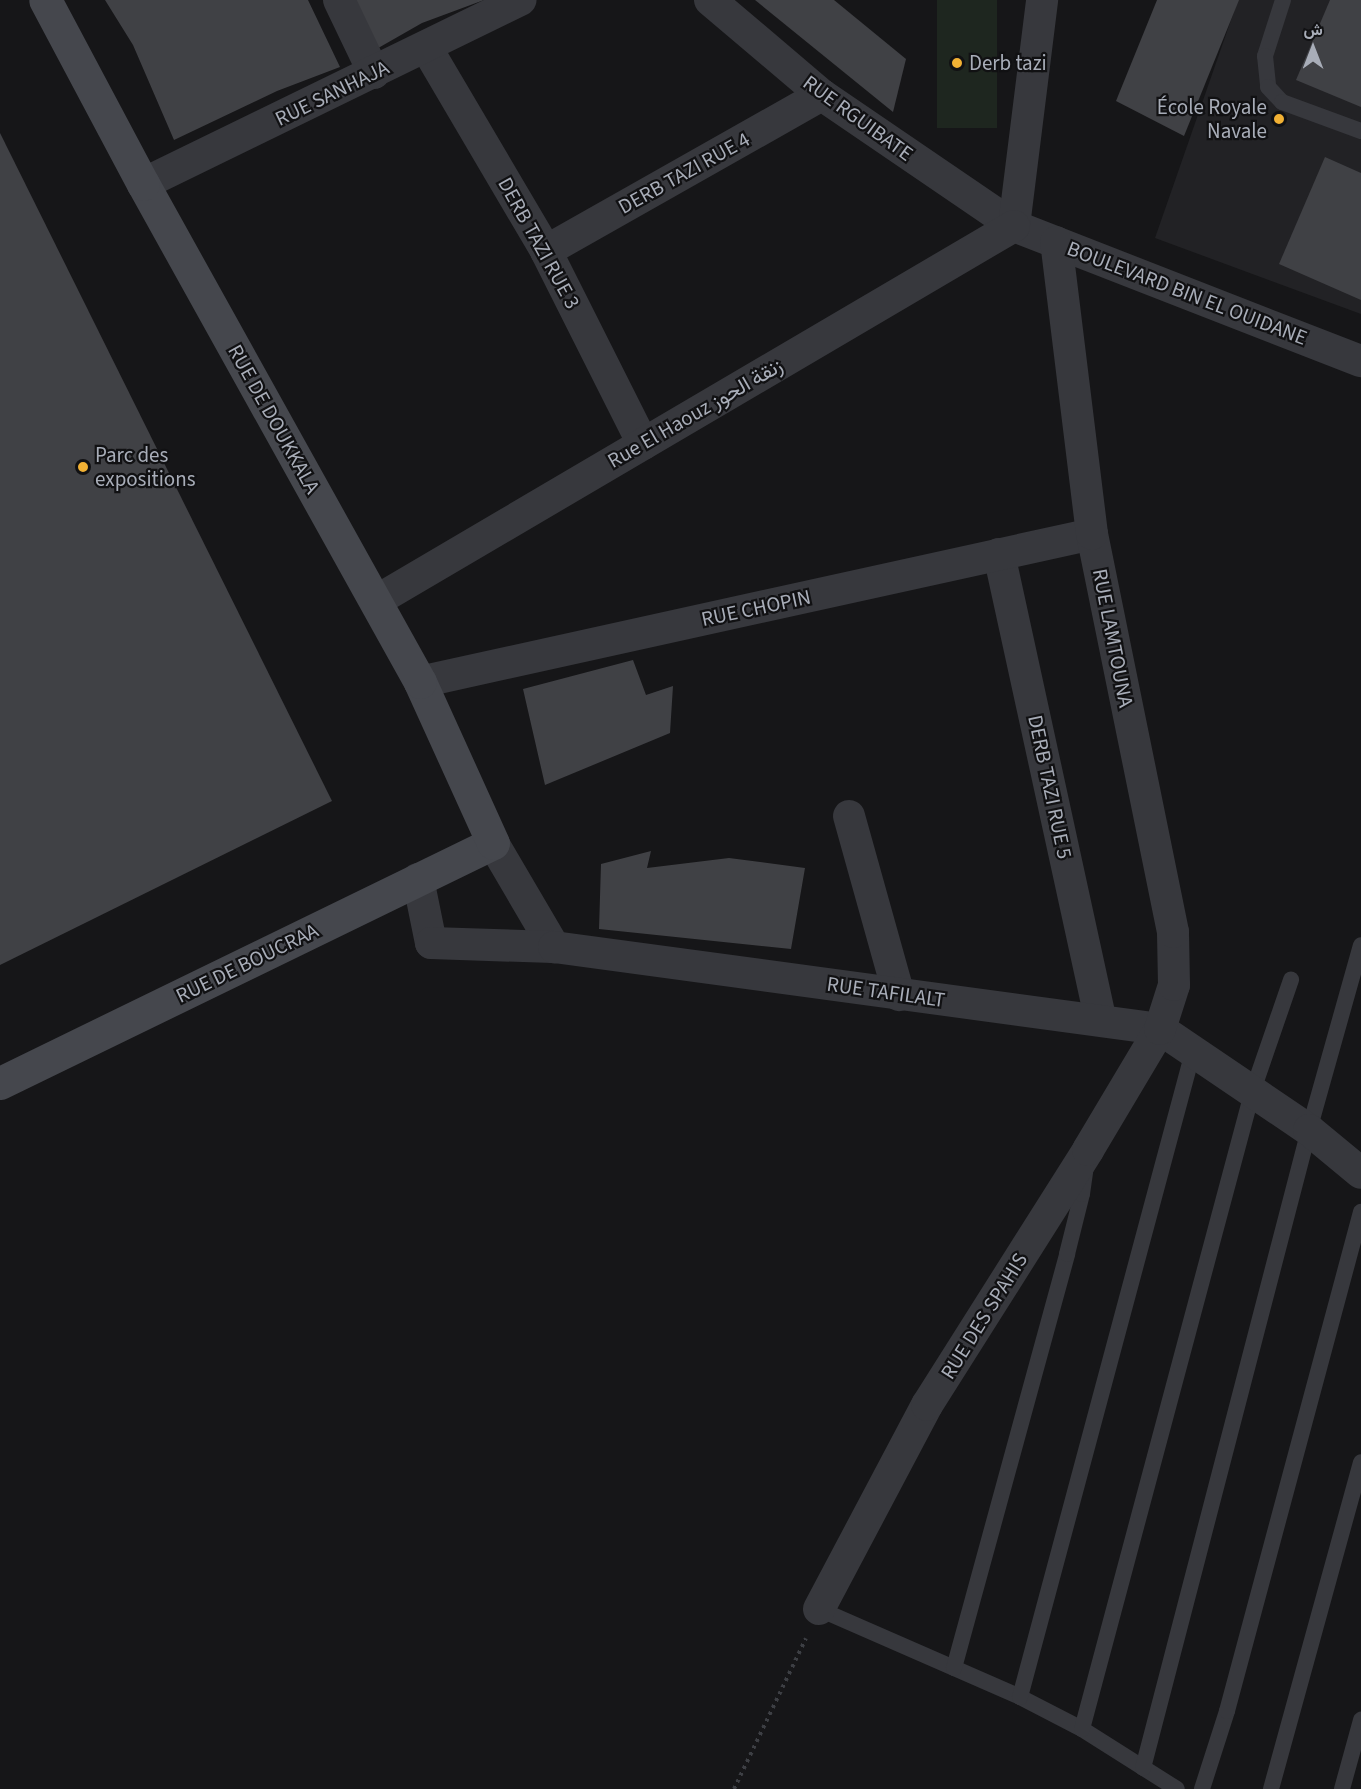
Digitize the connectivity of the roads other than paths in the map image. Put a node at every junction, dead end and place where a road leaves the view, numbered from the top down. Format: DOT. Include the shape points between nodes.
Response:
graph roads {
  1 [pos="45,0"];
  2 [pos="339,0"];
  3 [pos="521,0"];
  4 [pos="710,0"];
  5 [pos="1042,0"];
  6 [pos="1283,0"];
  7 [pos="426,47"];
  8 [pos="374,73"];
  9 [pos="822,95"];
  10 [pos="1361,131"];
  11 [pos="143,184"];
  12 [pos="1014,226"];
  13 [pos="1056,242"];
  14 [pos="546,251"];
  15 [pos="1361,361"];
  16 [pos="643,444"];
  17 [pos="1092,534"];
  18 [pos="999,554"];
  19 [pos="376,601"];
  20 [pos="420,682"];
  21 [pos="849,816"];
  22 [pos="494,843"];
  23 [pos="418,879"];
  24 [pos="1361,945"];
  25 [pos="554,947"];
  26 [pos="1291,980"];
  27 [pos="899,995"];
  28 [pos="1101,1020"];
  29 [pos="1160,1029"];
  30 [pos="1193,1052"];
  31 [pos="0,1083"];
  32 [pos="1252,1093"];
  33 [pos="1309,1130"];
  34 [pos="1088,1150"];
  35 [pos="1361,1173"];
  36 [pos="1361,1212"];
  37 [pos="1361,1462"];
  38 [pos="819,1609"];
  39 [pos="954,1668"];
  40 [pos="1020,1697"];
  41 [pos="1361,1720"];
  42 [pos="1082,1729"];
  43 [pos="1143,1768"];
  44 [pos="1177,1789"];
  45 [pos="1202,1789"];
  46 [pos="1271,1789"];
  47 [pos="1342,1789"];
  1 -- 11 [label="street, RUE DE DOUKKALA"];
  2 -- 8 [label="street"];
  3 -- 7 [label="street, RUE SANHAJA"];
  4 -- 9 [label="street, RUE RGUIBATE"];
  5 -- 12 [label="street"];
  6 -- 10 [label="lane" via="1265,56 1268,87 1282,102"];
  7 -- 8 [label="street, RUE SANHAJA"];
  7 -- 14 [label="street, DERB TAZI RUE 3"];
  8 -- 11 [label="street, RUE SANHAJA"];
  9 -- 12 [label="street, RUE RGUIBATE"];
  9 -- 14 [label="street, DERB TAZI RUE 4"];
  11 -- 19 [label="street, RUE DE DOUKKALA"];
  12 -- 13 [label="street, BOULEVARD BIN EL OUIDANE"];
  12 -- 16 [label="street, Rue El Haouz زنقة الحوز"];
  13 -- 15 [label="street, BOULEVARD BIN EL OUIDANE"];
  13 -- 17 [label="street, RUE LAMTOUNA"];
  14 -- 16 [label="street, DERB TAZI RUE 3"];
  16 -- 19 [label="street, Rue El Haouz زنقة الحوز"];
  17 -- 18 [label="street, RUE CHOPIN"];
  17 -- 29 [label="street, RUE LAMTOUNA" via="1173,932 1174,985"];
  18 -- 20 [label="street, RUE CHOPIN"];
  18 -- 28 [label="street, DERB TAZI RUE 5"];
  19 -- 20 [label="street, RUE DE DOUKKALA"];
  20 -- 22 [label="street, RUE DE DOUKKALA"];
  21 -- 27 [label="street"];
  22 -- 23 [label="street, RUE DE BOUCRAA"];
  22 -- 25 [label="street"];
  23 -- 25 [label="street, RUE TAFILALT" via="431,943"];
  23 -- 31 [label="street, RUE DE BOUCRAA"];
  24 -- 33 [label="lane"];
  25 -- 27 [label="street, RUE TAFILALT"];
  26 -- 32 [label="lane"];
  27 -- 28 [label="street, RUE TAFILALT"];
  28 -- 29 [label="street, RUE TAFILALT"];
  29 -- 30 [label="street, RUE TAFILALT"];
  29 -- 34 [label="street, RUE DES SPAHIS"];
  30 -- 32 [label="street, RUE TAFILALT"];
  30 -- 40 [label="lane"];
  32 -- 33 [label="street, RUE TAFILALT"];
  32 -- 42 [label="lane"];
  33 -- 35 [label="street, RUE TAFILALT"];
  33 -- 43 [label="lane"];
  34 -- 38 [label="street, RUE DES SPAHIS" via="927,1405"];
  34 -- 39 [label="lane" via="1067,1254"];
  36 -- 45 [label="lane" via="1227,1711"];
  37 -- 46 [label="lane"];
  38 -- 39 [label="lane"];
  39 -- 40 [label="lane"];
  40 -- 42 [label="lane"];
  41 -- 47 [label="lane"];
  42 -- 43 [label="lane"];
  43 -- 44 [label="lane"];
}
